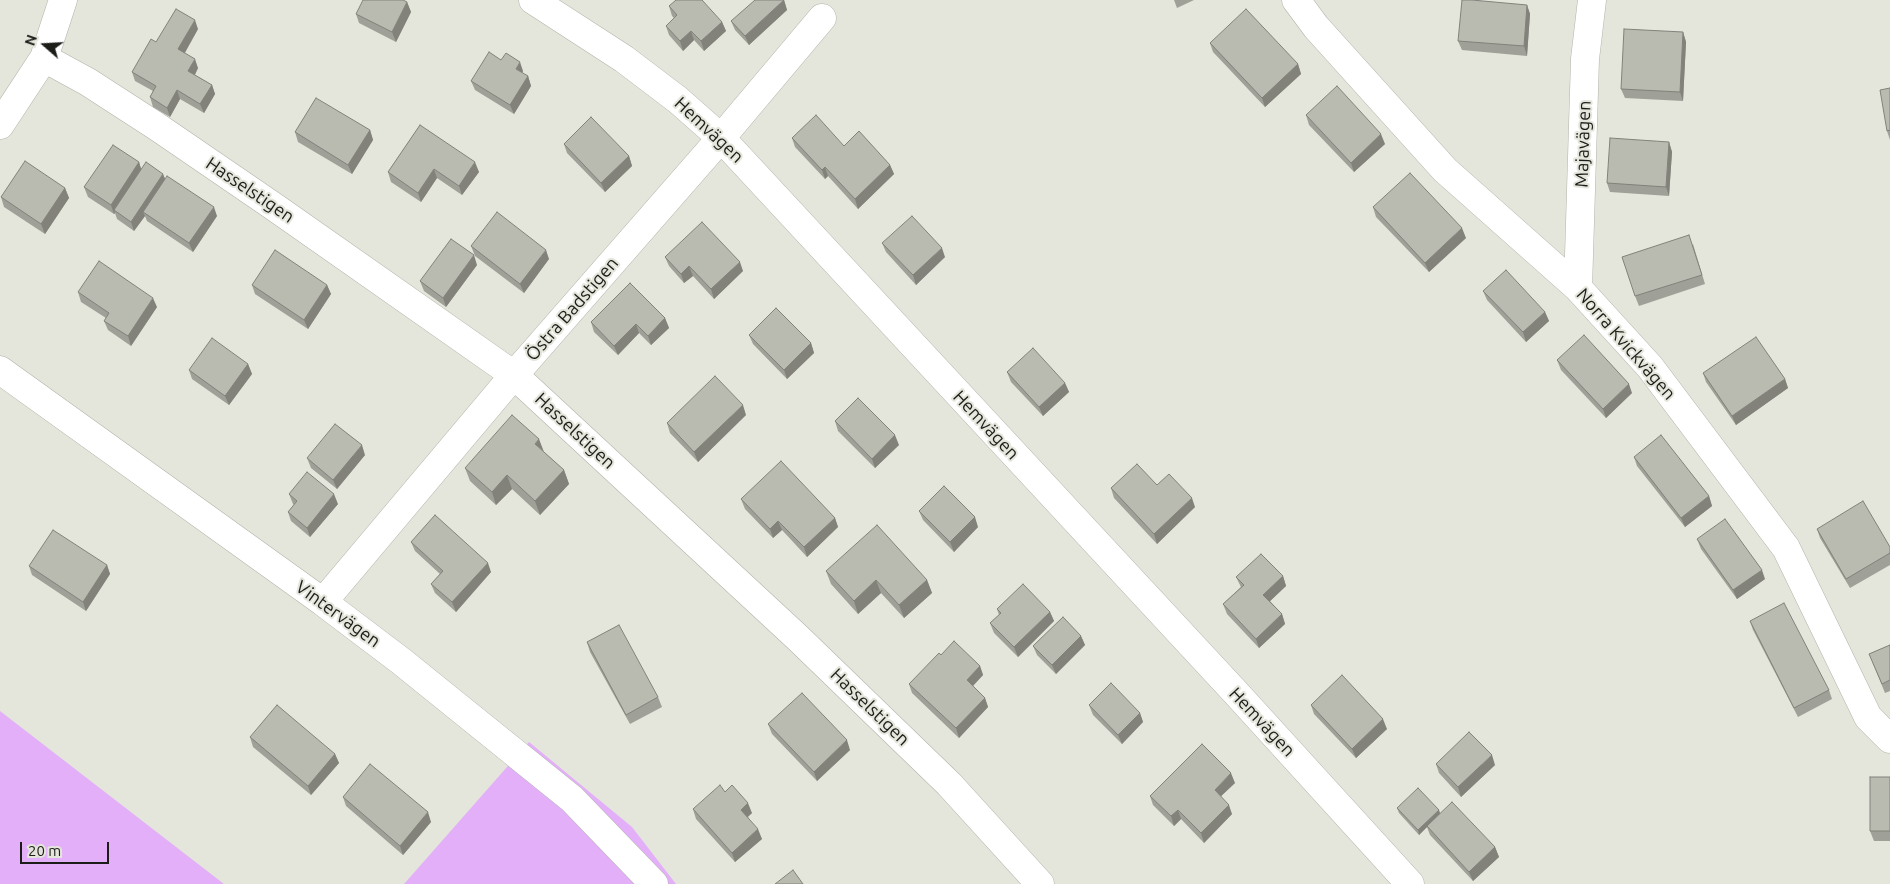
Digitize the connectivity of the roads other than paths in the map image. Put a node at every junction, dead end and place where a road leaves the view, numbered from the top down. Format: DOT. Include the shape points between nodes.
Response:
graph roads {
  1 [pos="63,0"];
  2 [pos="533,0"];
  3 [pos="1296,0"];
  4 [pos="1592,0"];
  5 [pos="822,18"];
  6 [pos="44,58"];
  7 [pos="0,125"];
  8 [pos="721,138"];
  9 [pos="1578,288"];
  10 [pos="0,370"];
  11 [pos="514,374"];
  12 [pos="323,602"];
  13 [pos="1890,739"];
  14 [pos="654,884"];
  15 [pos="1040,884"];
  16 [pos="1410,884"];
  1 -- 6 [label="street"];
  2 -- 8 [label="street, Hemvägen" via="624,59"];
  3 -- 9 [label="street, Norra Kvickvägen" via="1316,27 1445,170"];
  4 -- 9 [label="street, Majavägen" via="1585,59"];
  5 -- 8 [label="street, Östra Badstigen"];
  6 -- 7 [label="street"];
  6 -- 11 [label="street, Hasselstigen" via="156,126"];
  8 -- 11 [label="street, Östra Badstigen"];
  8 -- 16 [label="street, Hemvägen"];
  9 -- 13 [label="street, Norra Kvickvägen" via="1650,367 1786,548 1868,717"];
  10 -- 12 [label="street, Vintervägen"];
  11 -- 12 [label="street, Östra Badstigen"];
  11 -- 15 [label="street, Hasselstigen" via="798,638 949,784"];
  12 -- 14 [label="street, Vintervägen" via="402,661 572,799"];
}
